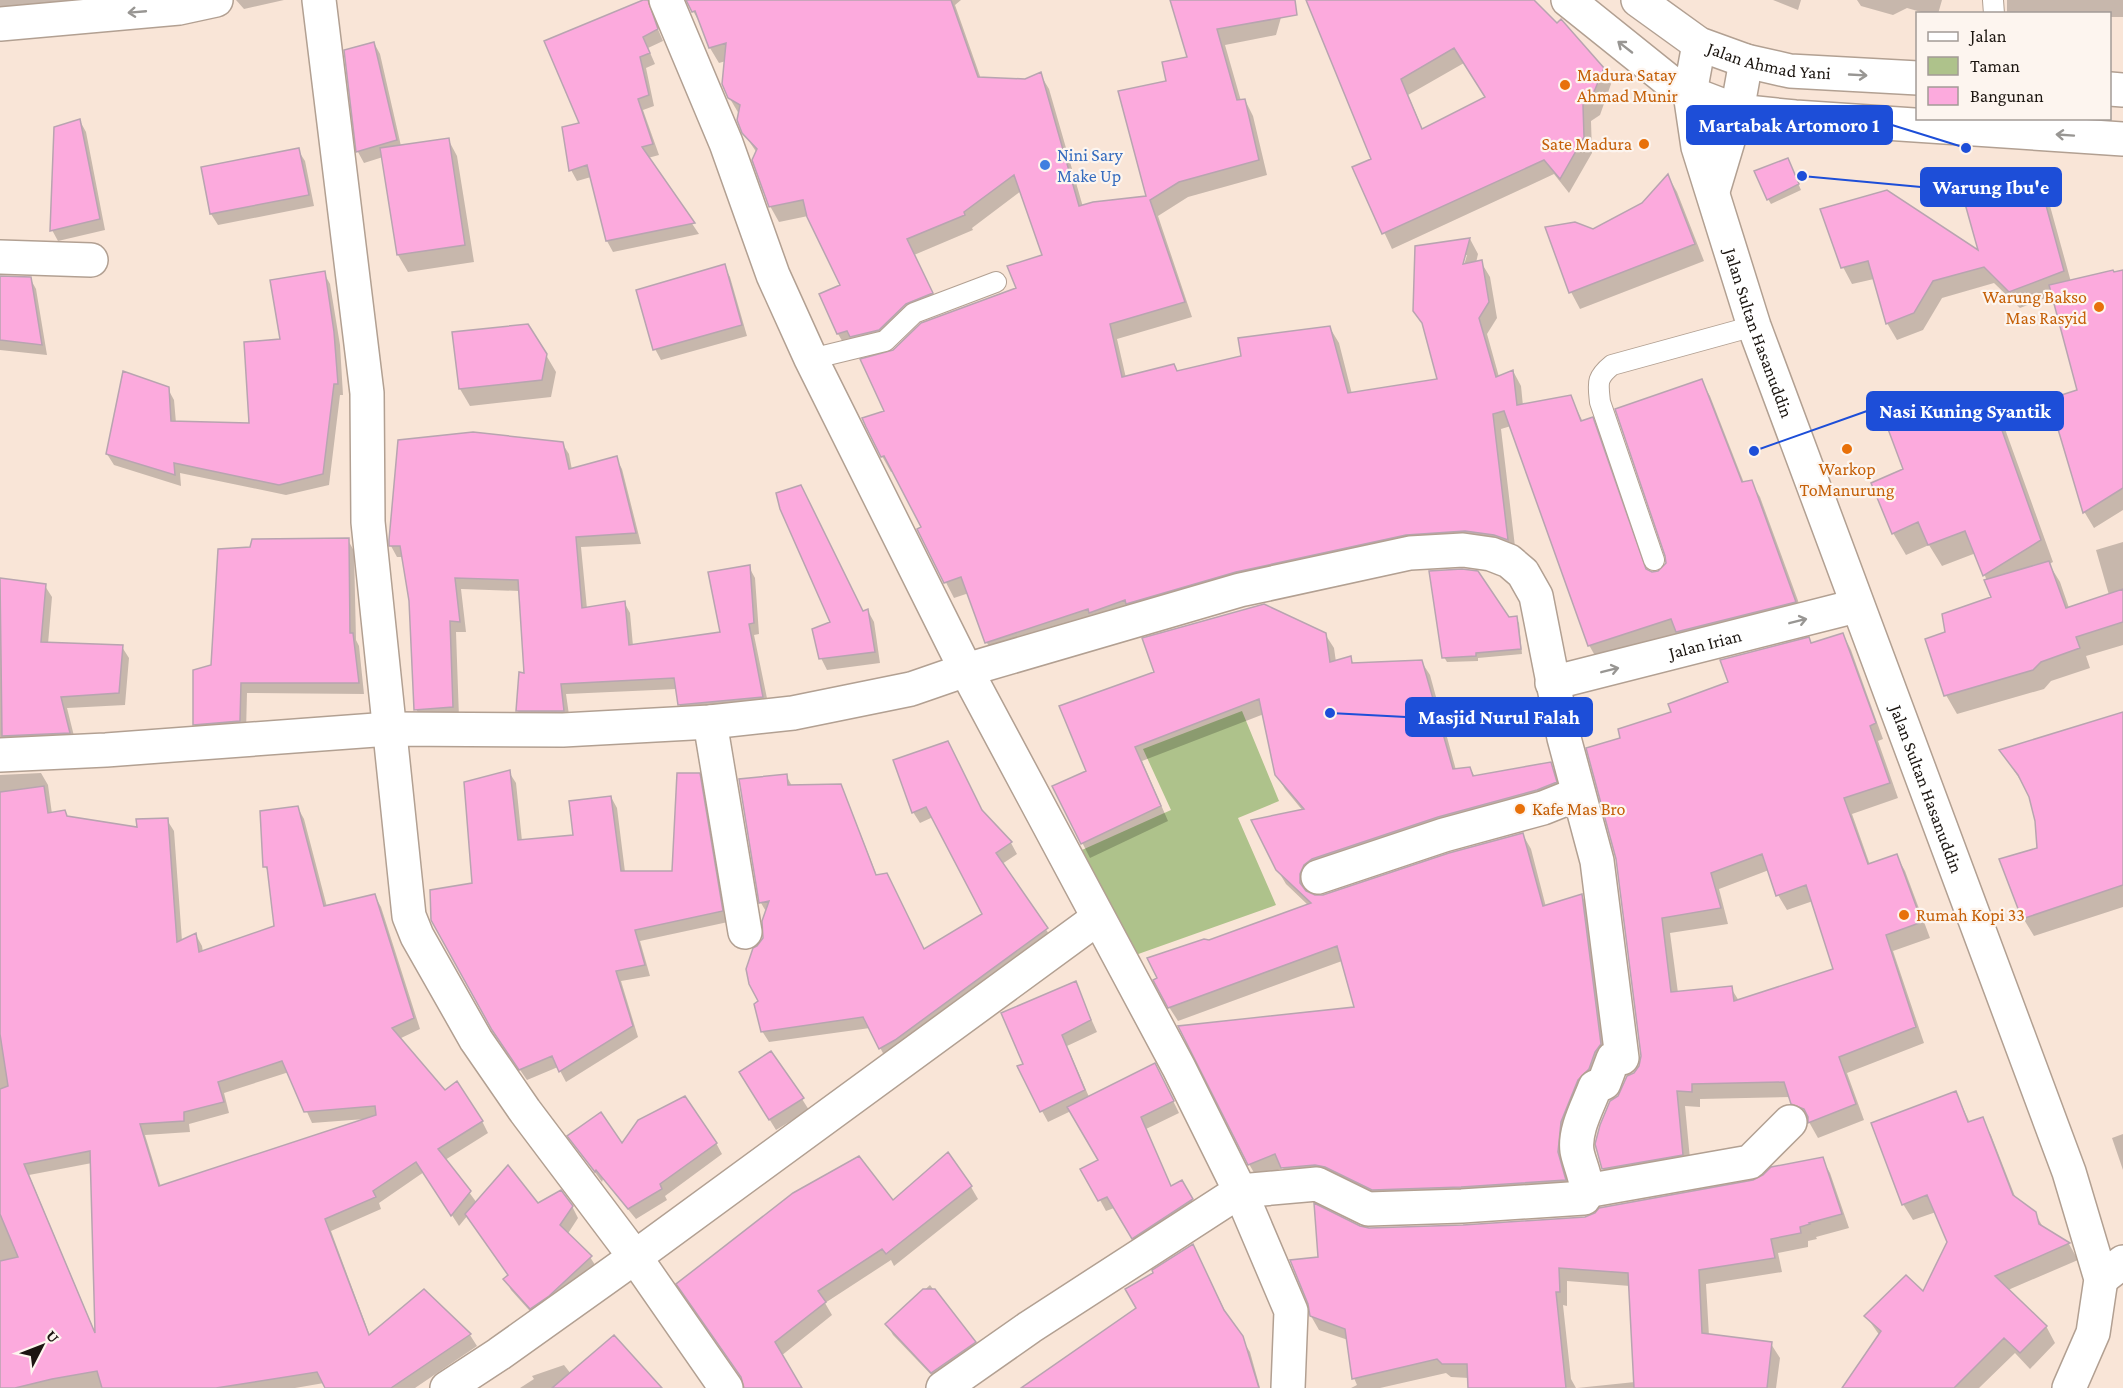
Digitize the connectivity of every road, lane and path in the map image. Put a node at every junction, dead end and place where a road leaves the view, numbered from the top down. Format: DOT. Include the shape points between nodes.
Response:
graph roads {
  1 [pos="216,0"];
  2 [pos="319,0"];
  3 [pos="666,0"];
  4 [pos="1568,0"];
  5 [pos="1638,0"];
  6 [pos="178,4"];
  7 [pos="0,24"];
  8 [pos="1699,44"];
  9 [pos="1746,61"];
  10 [pos="1916,78"];
  11 [pos="1690,93"];
  12 [pos="1737,111"];
  13 [pos="2123,139"];
  14 [pos="1713,191"];
  15 [pos="0,257"];
  16 [pos="91,260"];
  17 [pos="996,282"];
  18 [pos="1754,326"];
  19 [pos="811,359"];
  20 [pos="1654,560"];
  21 [pos="1857,606"];
  22 [pos="966,670"];
  23 [pos="1552,683"];
  24 [pos="710,722"];
  25 [pos="389,729"];
  26 [pos="0,755"];
  27 [pos="1578,794"];
  28 [pos="1318,877"];
  29 [pos="1098,918"];
  30 [pos="745,932"];
  31 [pos="1790,1122"];
  32 [pos="1240,1191"];
  33 [pos="1586,1191"];
  34 [pos="635,1257"];
  35 [pos="2112,1271"];
  36 [pos="447,1388"];
  37 [pos="726,1388"];
  38 [pos="944,1388"];
  39 [pos="1288,1388"];
  40 [pos="2069,1388"];
  1 -- 6 [label="street"];
  2 -- 25 [label="street" via="367,393 368,522"];
  3 -- 19 [label="street" via="726,143 773,275"];
  11 -- 4 [label="street, one-way" via="1669,81"];
  5 -- 8 [label="street, Jalan Ahmad Yani"];
  6 -- 7 [label="street, one-way"];
  8 -- 9 [label="street, Jalan Ahmad Yani"];
  8 -- 11 [label="street, Jalan Sultan Hasanuddin"];
  9 -- 10 [label="street, Jalan Ahmad Yani, one-way" via="1790,71"];
  9 -- 12 [label="street"];
  11 -- 12 [label="street"];
  11 -- 14 [label="street, Jalan Sultan Hasanuddin" via="1698,147"];
  13 -- 12 [label="street, one-way"];
  12 -- 14 [label="street"];
  14 -- 18 [label="street, Jalan Sultan Hasanuddin"];
  15 -- 16 [label="street"];
  17 -- 19 [label="lane" via="914,313 885,341"];
  18 -- 20 [label="lane" via="1612,366 1598,382 1600,402"];
  18 -- 21 [label="street, Jalan Sultan Hasanuddin"];
  19 -- 22 [label="street"];
  23 -- 21 [label="street, Jalan Irian, one-way"];
  21 -- 35 [label="street, Jalan Sultan Hasanuddin" via="2069,1172"];
  22 -- 23 [label="street" via="1240,590 1410,553 1463,550 1491,554 1509,561 1523,573 1536,596"];
  22 -- 24 [label="street" via="911,690 864,700"];
  22 -- 29 [label="street"];
  23 -- 27 [label="street"];
  24 -- 25 [label="street" via="563,730"];
  24 -- 30 [label="street"];
  25 -- 26 [label="street"];
  25 -- 34 [label="street" via="409,916 417,936 476,1040"];
  27 -- 28 [label="street"];
  27 -- 33 [label="street" via="1597,861 1622,1058 1613,1059 1604,1083 1595,1087 1582,1119 1577,1148"];
  29 -- 32 [label="street"];
  29 -- 34 [label="street"];
  31 -- 33 [label="street" via="1750,1162"];
  32 -- 33 [label="street" via="1317,1184 1368,1209 1584,1198"];
  32 -- 38 [label="street" via="1030,1327"];
  32 -- 39 [label="street" via="1291,1311"];
  34 -- 36 [label="street"];
  34 -- 37 [label="street"];
  35 -- 40 [label="street, Jalan Sultan Hasanuddin" via="2093,1333"];
}
